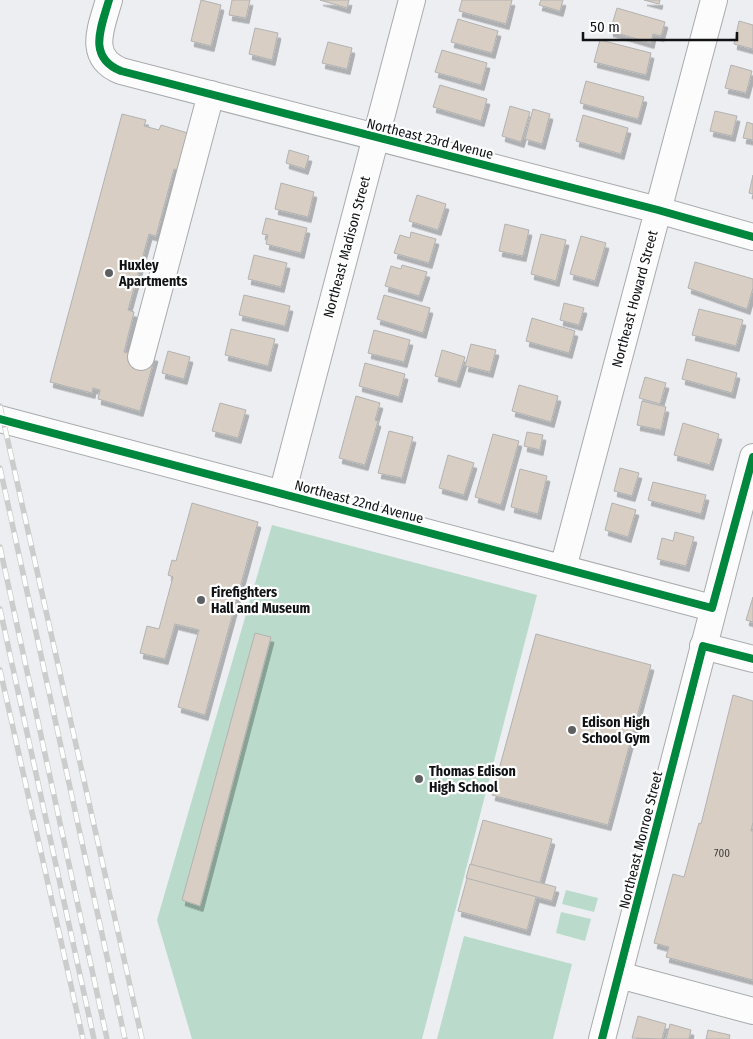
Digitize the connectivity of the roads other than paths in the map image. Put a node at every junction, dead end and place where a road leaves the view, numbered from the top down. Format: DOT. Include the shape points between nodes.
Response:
graph roads {
  1 [pos="109,0"];
  2 [pos="412,0"];
  3 [pos="714,0"];
  4 [pos="211,94"];
  5 [pos="376,138"];
  6 [pos="658,210"];
  7 [pos="753,237"];
  8 [pos="141,357"];
  9 [pos="0,418"];
  10 [pos="753,458"];
  11 [pos="282,494"];
  12 [pos="563,568"];
  13 [pos="712,608"];
  14 [pos="703,646"];
  15 [pos="753,659"];
  16 [pos="619,975"];
  17 [pos="753,1011"];
  18 [pos="602,1039"];
  1 -- 4 [label="street, Northeast 23rd Avenue" via="99,38 104,59 112,67"];
  2 -- 5 [label="street, Northeast Madison Street"];
  3 -- 6 [label="street, Northeast Howard Street"];
  4 -- 5 [label="street, Northeast 23rd Avenue"];
  4 -- 8 [label="street"];
  5 -- 6 [label="street, Northeast 23rd Avenue"];
  5 -- 11 [label="street, Northeast Madison Street"];
  6 -- 7 [label="street, Northeast 23rd Avenue"];
  6 -- 12 [label="street, Northeast Howard Street"];
  9 -- 11 [label="street, Northeast 22nd Avenue"];
  10 -- 13 [label="street, Northeast Monroe Street"];
  11 -- 12 [label="street, Northeast 22nd Avenue"];
  12 -- 13 [label="street, Northeast 22nd Avenue"];
  13 -- 14 [label="street, Northeast Monroe Street"];
  14 -- 15 [label="street"];
  14 -- 16 [label="street, Northeast Monroe Street"];
  16 -- 17 [label="street"];
  16 -- 18 [label="street, Northeast Monroe Street"];
}
